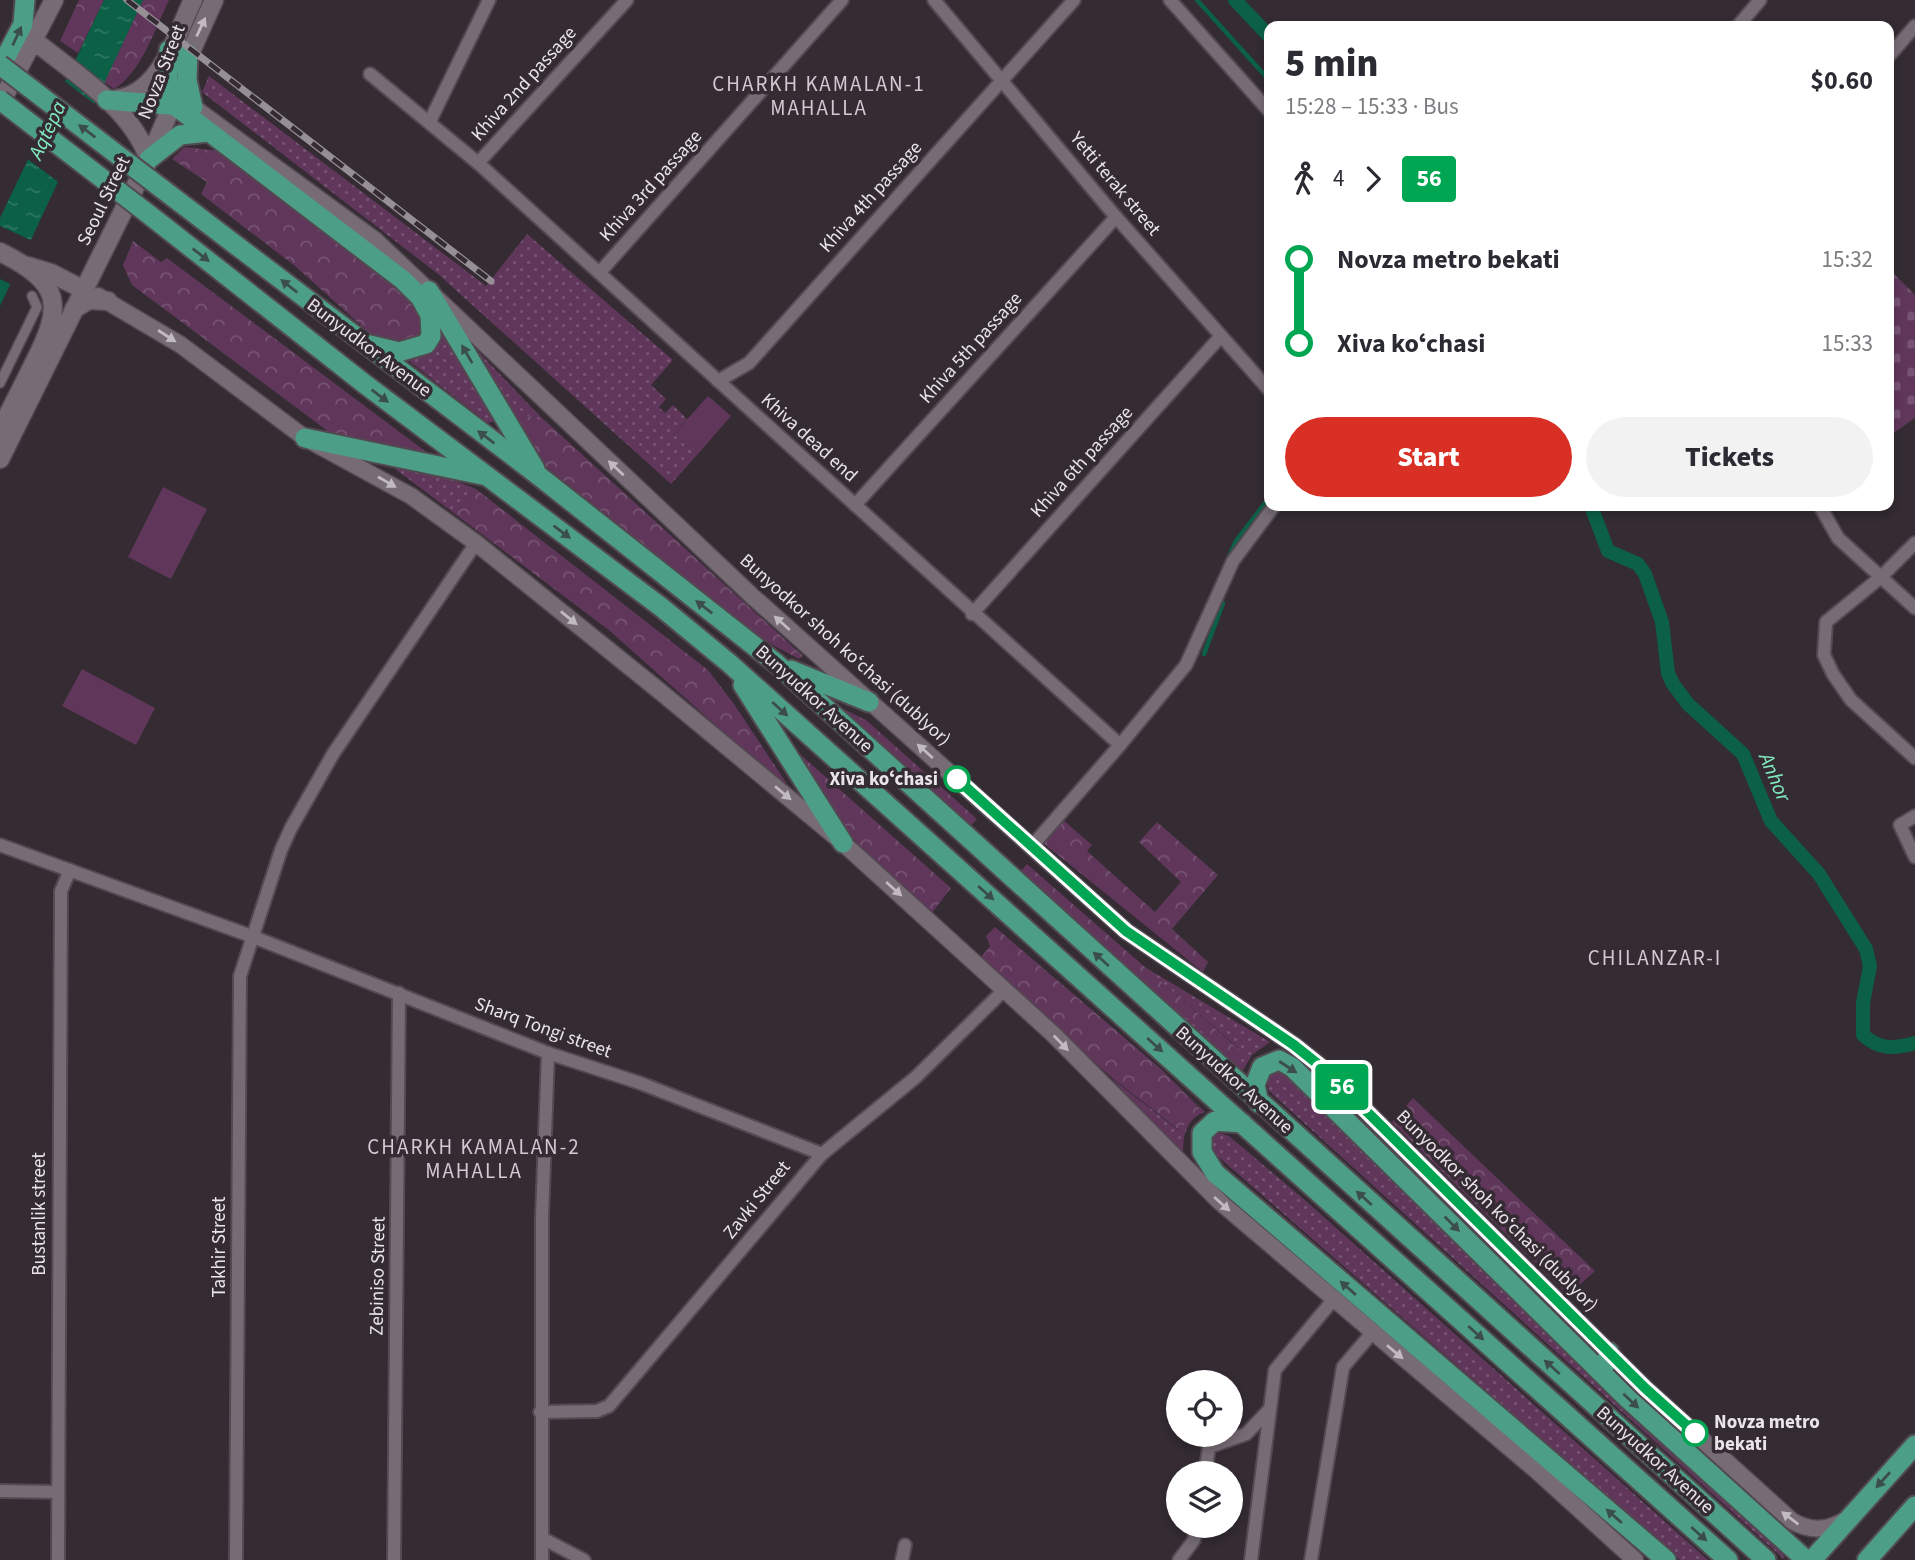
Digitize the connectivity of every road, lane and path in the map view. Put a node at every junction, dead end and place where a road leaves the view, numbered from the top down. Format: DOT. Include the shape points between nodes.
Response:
graph roads {
  1 [pos="25,0"];
  2 [pos="54,0"];
  3 [pos="65,0"];
  4 [pos="193,0"];
  5 [pos="214,0"];
  6 [pos="627,0"];
  7 [pos="842,0"];
  8 [pos="933,0"];
  9 [pos="1074,0"];
  10 [pos="1170,0"];
  11 [pos="1760,0"];
  12 [pos="484,2"];
  13 [pos="1742,21"];
  14 [pos="1915,26"];
  15 [pos="35,46"];
  16 [pos="1894,50"];
  17 [pos="179,52"];
  18 [pos="0,66"];
  19 [pos="370,74"];
  20 [pos="1001,79"];
  21 [pos="107,100"];
  22 [pos="0,102"];
  23 [pos="1264,105"];
  24 [pos="183,106"];
  25 [pos="430,121"];
  26 [pos="209,132"];
  27 [pos="149,159"];
  28 [pos="478,163"];
  29 [pos="1116,217"];
  30 [pos="0,252"];
  31 [pos="97,263"];
  32 [pos="28,266"];
  33 [pos="600,272"];
  34 [pos="51,273"];
  35 [pos="424,283"];
  36 [pos="84,290"];
  37 [pos="32,296"];
  38 [pos="108,301"];
  39 [pos="74,309"];
  40 [pos="1221,336"];
  41 [pos="362,343"];
  42 [pos="718,381"];
  43 [pos="0,383"];
  44 [pos="1264,384"];
  45 [pos="0,431"];
  46 [pos="305,438"];
  47 [pos="0,459"];
  48 [pos="488,476"];
  49 [pos="539,476"];
  50 [pos="855,505"];
  51 [pos="1270,511"];
  52 [pos="1823,511"];
  53 [pos="1915,542"];
  54 [pos="476,543"];
  55 [pos="1881,577"];
  56 [pos="1915,608"];
  57 [pos="972,614"];
  58 [pos="729,663"];
  59 [pos="777,664"];
  60 [pos="869,702"];
  61 [pos="1120,745"];
  62 [pos="1915,758"];
  63 [pos="1915,816"];
  64 [pos="843,843"];
  65 [pos="0,845"];
  66 [pos="1032,846"];
  67 [pos="1915,857"];
  68 [pos="70,870"];
  69 [pos="251,936"];
  70 [pos="1004,990"];
  71 [pos="399,993"];
  72 [pos="548,1053"];
  73 [pos="1259,1103"];
  74 [pos="1242,1123"];
  75 [pos="822,1154"];
  76 [pos="1333,1300"];
  77 [pos="1372,1333"];
  78 [pos="1602,1360"];
  79 [pos="1269,1410"];
  80 [pos="540,1412"];
  81 [pos="1915,1445"];
  82 [pos="1207,1461"];
  83 [pos="0,1491"];
  84 [pos="57,1492"];
  85 [pos="1915,1506"];
  86 [pos="1852,1515"];
  87 [pos="1890,1534"];
  88 [pos="542,1538"];
  89 [pos="1194,1538"];
  90 [pos="905,1545"];
  91 [pos="58,1560"];
  92 [pos="236,1560"];
  93 [pos="394,1560"];
  94 [pos="542,1560"];
  95 [pos="584,1560"];
  96 [pos="902,1560"];
  97 [pos="1179,1560"];
  98 [pos="1251,1560"];
  99 [pos="1311,1560"];
  100 [pos="1636,1560"];
  101 [pos="1666,1560"];
  102 [pos="1728,1560"];
  103 [pos="1766,1560"];
  104 [pos="1806,1560"];
  105 [pos="1812,1560"];
  106 [pos="1867,1560"];
  107 [pos="1877,1560"];
  18 -- 1 [label="main road, one-way" via="23,24"];
  2 -- 15 [label="main road"];
  3 -- 15 [label="main road"];
  4 -- 17 [label="main road, Novza Street"];
  17 -- 5 [label="main road, Novza Street, one-way"];
  6 -- 28 [label="street, Khiva 2nd passage"];
  7 -- 33 [label="street, Khiva 3rd passage"];
  8 -- 20 [label="street, Yetti terak street"];
  9 -- 20 [label="street, Khiva 4th passage"];
  10 -- 23 [label="street"];
  11 -- 13 [label="street"];
  12 -- 25 [label="street"];
  14 -- 16 [label="street"];
  15 -- 21 [label="main road, Seoul Street"];
  15 -- 22 [label="main road"];
  17 -- 21 [label="main road, Novza Street" via="142,91"];
  17 -- 24 [label="main road" via="168,79"];
  41 -- 18 [label="main road, Bunyudkor Avenue, one-way, bridge"];
  19 -- 25 [label="street, Khiva dead end"];
  20 -- 29 [label="street, Yetti terak street"];
  20 -- 42 [label="street, Khiva 4th passage" via="749,363"];
  21 -- 24 [label="main road"];
  21 -- 27 [label="main road, Seoul Street" via="133,127"];
  22 -- 48 [label="main road, Bunyudkor Avenue, one-way, bridge"];
  24 -- 26 [label="main road"];
  24 -- 27 [label="main road, Novza Street"];
  24 -- 35 [label="street, Bunyodkor shoh koʻchasi (dublyor)" via="375,240"];
  25 -- 28 [label="street, Khiva dead end"];
  26 -- 27 [label="main road" via="182,134"];
  26 -- 41 [label="main road" via="382,261 420,297 431,321 426,344 399,352"];
  27 -- 31 [label="main road, Seoul Street"];
  28 -- 33 [label="street, Khiva dead end"];
  29 -- 40 [label="street, Yetti terak street"];
  29 -- 50 [label="street, Khiva 5th passage"];
  30 -- 32 [label="main road"];
  31 -- 34 [label="main road" via="76,272"];
  31 -- 36 [label="main road, Seoul Street"];
  32 -- 34 [label="main road"];
  32 -- 45 [label="main road" via="52,296 54,318"];
  33 -- 42 [label="street, Khiva dead end"];
  34 -- 36 [label="main road"];
  49 -- 35 [label="main road, one-way"];
  60 -- 35 [label="street, Bunyodkor shoh koʻchasi (dublyor), one-way"];
  36 -- 38 [label="street"];
  36 -- 39 [label="main road, Seoul Street"];
  37 -- 43 [label="street" via="37,307"];
  38 -- 39 [label="main road" via="89,300"];
  38 -- 46 [label="street, one-way" via="181,345"];
  39 -- 47 [label="main road"];
  40 -- 44 [label="street, Yetti terak street"];
  40 -- 57 [label="street, Khiva 6th passage"];
  49 -- 41 [label="main road, Bunyudkor Avenue, one-way"];
  42 -- 50 [label="street, Khiva dead end"];
  46 -- 48 [label="main road"];
  46 -- 54 [label="street, one-way" via="393,485"];
  48 -- 58 [label="main road, Bunyudkor Avenue, one-way"];
  59 -- 49 [label="main road, Bunyudkor Avenue, one-way"];
  50 -- 57 [label="street, Khiva dead end"];
  51 -- 61 [label="street" via="1244,542 1186,665"];
  52 -- 55 [label="street" via="1838,538"];
  53 -- 55 [label="street"];
  54 -- 64 [label="street, one-way"];
  54 -- 69 [label="street" via="333,754 281,850"];
  55 -- 56 [label="street"];
  55 -- 62 [label="street" via="1826,622 1824,655 1851,700"];
  57 -- 61 [label="street, Khiva dead end"];
  58 -- 64 [label="main road"];
  58 -- 74 [label="main road, Bunyudkor Avenue, one-way"];
  59 -- 60 [label="main road"];
  73 -- 59 [label="main road, Bunyudkor Avenue, one-way"];
  66 -- 60 [label="street, Bunyodkor shoh koʻchasi (dublyor), one-way"];
  61 -- 66 [label="street"];
  63 -- 67 [label="street" via="1900,825"];
  64 -- 70 [label="street, one-way"];
  65 -- 68 [label="street, Sharq Tongi street"];
  66 -- 78 [label="street, Bunyodkor shoh koʻchasi (dublyor)" via="1146,946 1317,1062"];
  68 -- 69 [label="street, Sharq Tongi street"];
  68 -- 84 [label="street, Bustanlik street" via="61,891"];
  69 -- 71 [label="street, Sharq Tongi street"];
  69 -- 92 [label="street, Takhir Street" via="240,976"];
  70 -- 75 [label="street, Zavki Street" via="916,1077"];
  70 -- 76 [label="street, one-way" via="1189,1174"];
  71 -- 72 [label="street, Sharq Tongi street"];
  71 -- 93 [label="street, Zebiniso Street"];
  72 -- 75 [label="street, Sharq Tongi street" via="640,1083"];
  72 -- 80 [label="street"];
  73 -- 78 [label="main road, one-way" via="1255,1085 1262,1067 1286,1062"];
  103 -- 73 [label="main road, Bunyudkor Avenue, one-way"];
  101 -- 74 [label="main road, one-way" via="1214,1173 1202,1152 1202,1133 1215,1121"];
  74 -- 102 [label="main road, Bunyudkor Avenue, one-way"];
  75 -- 80 [label="street, Zavki Street" via="609,1406 597,1411"];
  76 -- 77 [label="street"];
  76 -- 79 [label="street" via="1275,1370"];
  77 -- 99 [label="street" via="1343,1367"];
  77 -- 100 [label="street, one-way"];
  86 -- 78 [label="street, Bunyodkor shoh koʻchasi (dublyor), one-way" via="1826,1529 1791,1521"];
  78 -- 104 [label="main road, one-way"];
  79 -- 82 [label="street" via="1246,1434 1209,1447"];
  79 -- 98 [label="street"];
  80 -- 88 [label="street"];
  81 -- 86 [label="main road, one-way"];
  83 -- 84 [label="street"];
  84 -- 91 [label="street, Bustanlik street"];
  85 -- 87 [label="main road"];
  86 -- 105 [label="main road"];
  87 -- 106 [label="main road"];
  87 -- 107 [label="street"];
  88 -- 94 [label="street"];
  88 -- 95 [label="street"];
  89 -- 97 [label="street"];
  90 -- 96 [label="street"];
}
